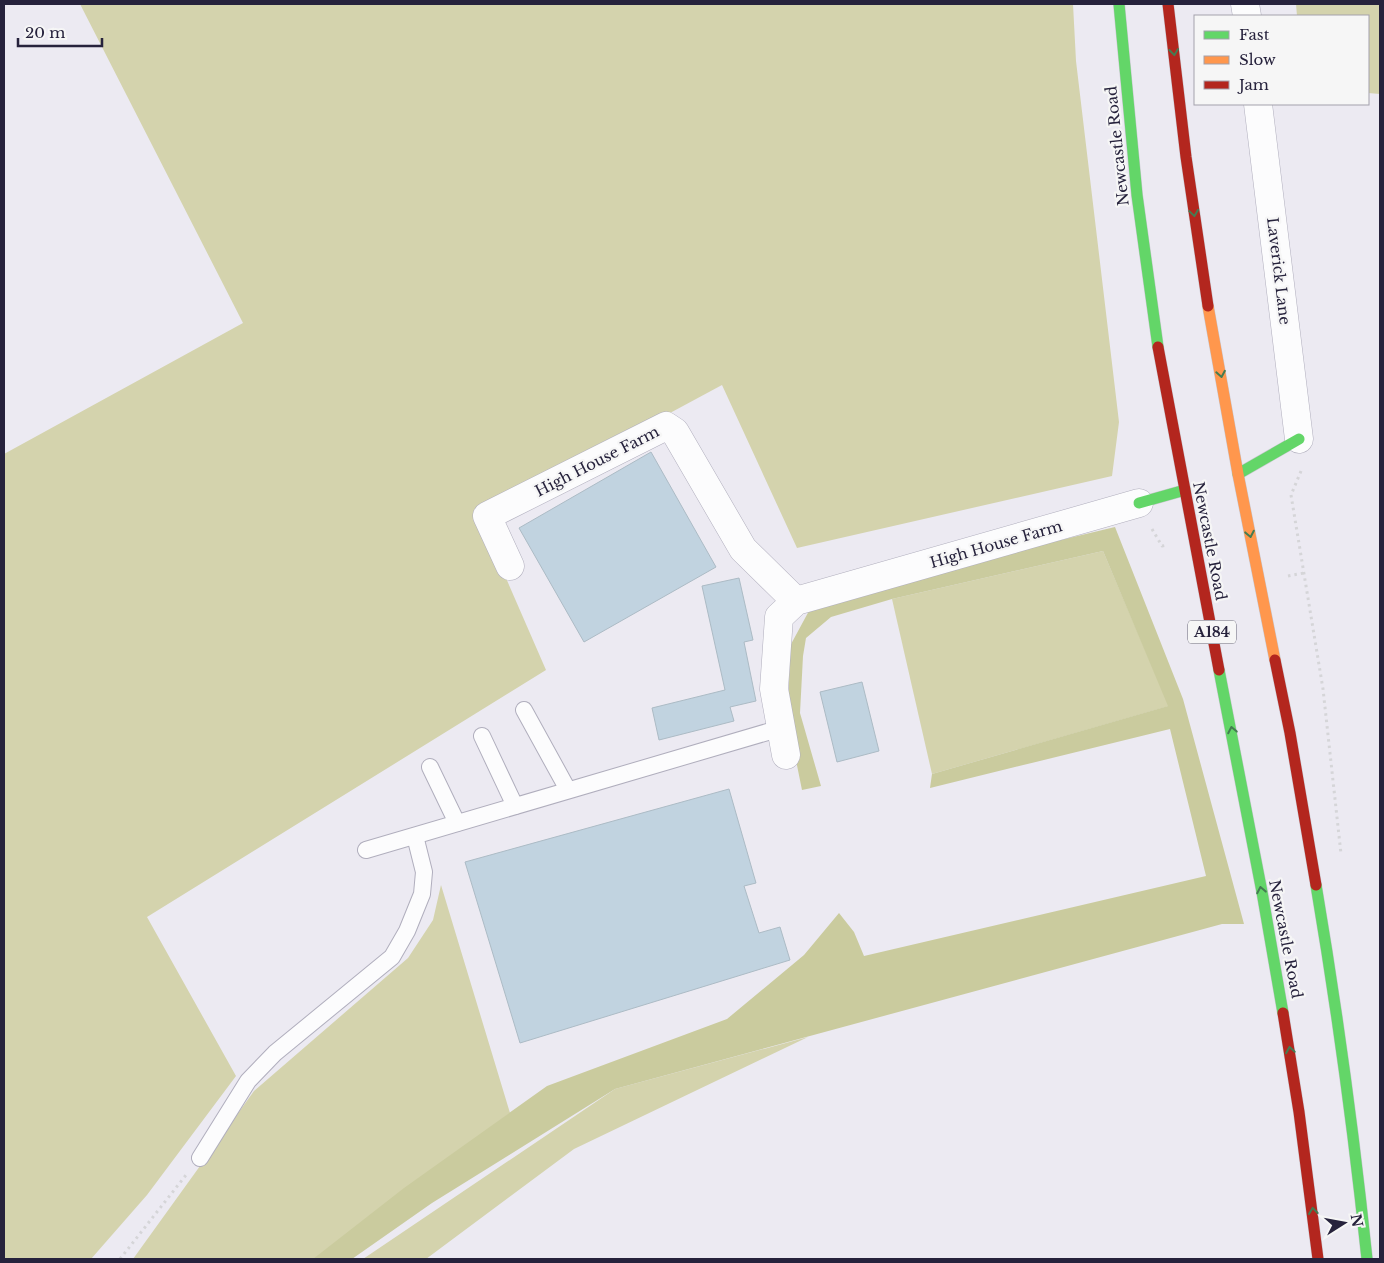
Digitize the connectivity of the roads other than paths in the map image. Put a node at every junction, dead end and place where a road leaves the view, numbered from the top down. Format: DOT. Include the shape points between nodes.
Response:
graph roads {
  1 [pos="1119,4"];
  2 [pos="1168,4"];
  3 [pos="1258,105"];
  4 [pos="1299,439"];
  5 [pos="1238,474"];
  6 [pos="1185,490"];
  7 [pos="1139,503"];
  8 [pos="510,566"];
  9 [pos="796,601"];
  10 [pos="524,710"];
  11 [pos="781,728"];
  12 [pos="482,736"];
  13 [pos="786,755"];
  14 [pos="430,767"];
  15 [pos="568,790"];
  16 [pos="515,806"];
  17 [pos="457,823"];
  18 [pos="415,836"];
  19 [pos="366,850"];
  20 [pos="200,1158"];
  21 [pos="1318,1259"];
  22 [pos="1368,1259"];
  1 -- 6 [label="highway, Newcastle Road / A184" via="1138,207 1152,310"];
  2 -- 5 [label="highway, one-way" via="1186,157"];
  3 -- 4 [label="street, Laverick Lane"];
  4 -- 5 [label="highway"];
  5 -- 22 [label="highway, one-way" via="1290,733 1331,976"];
  6 -- 7 [label="highway"];
  21 -- 6 [label="highway, Newcastle Road / A184, one-way" via="1284,1010"];
  7 -- 9 [label="street, High House Farm"];
  8 -- 9 [label="street, High House Farm" via="487,516 666,426 675,432 743,549"];
  9 -- 11 [label="street, High House Farm" via="779,617 774,689"];
  10 -- 15 [label="lane"];
  11 -- 13 [label="street, High House Farm"];
  11 -- 15 [label="lane"];
  12 -- 16 [label="lane"];
  14 -- 17 [label="lane"];
  15 -- 16 [label="lane"];
  16 -- 17 [label="lane"];
  17 -- 18 [label="lane"];
  18 -- 19 [label="lane"];
  18 -- 20 [label="lane" via="424,872 422,894 392,957 275,1053 248,1081"];
}
